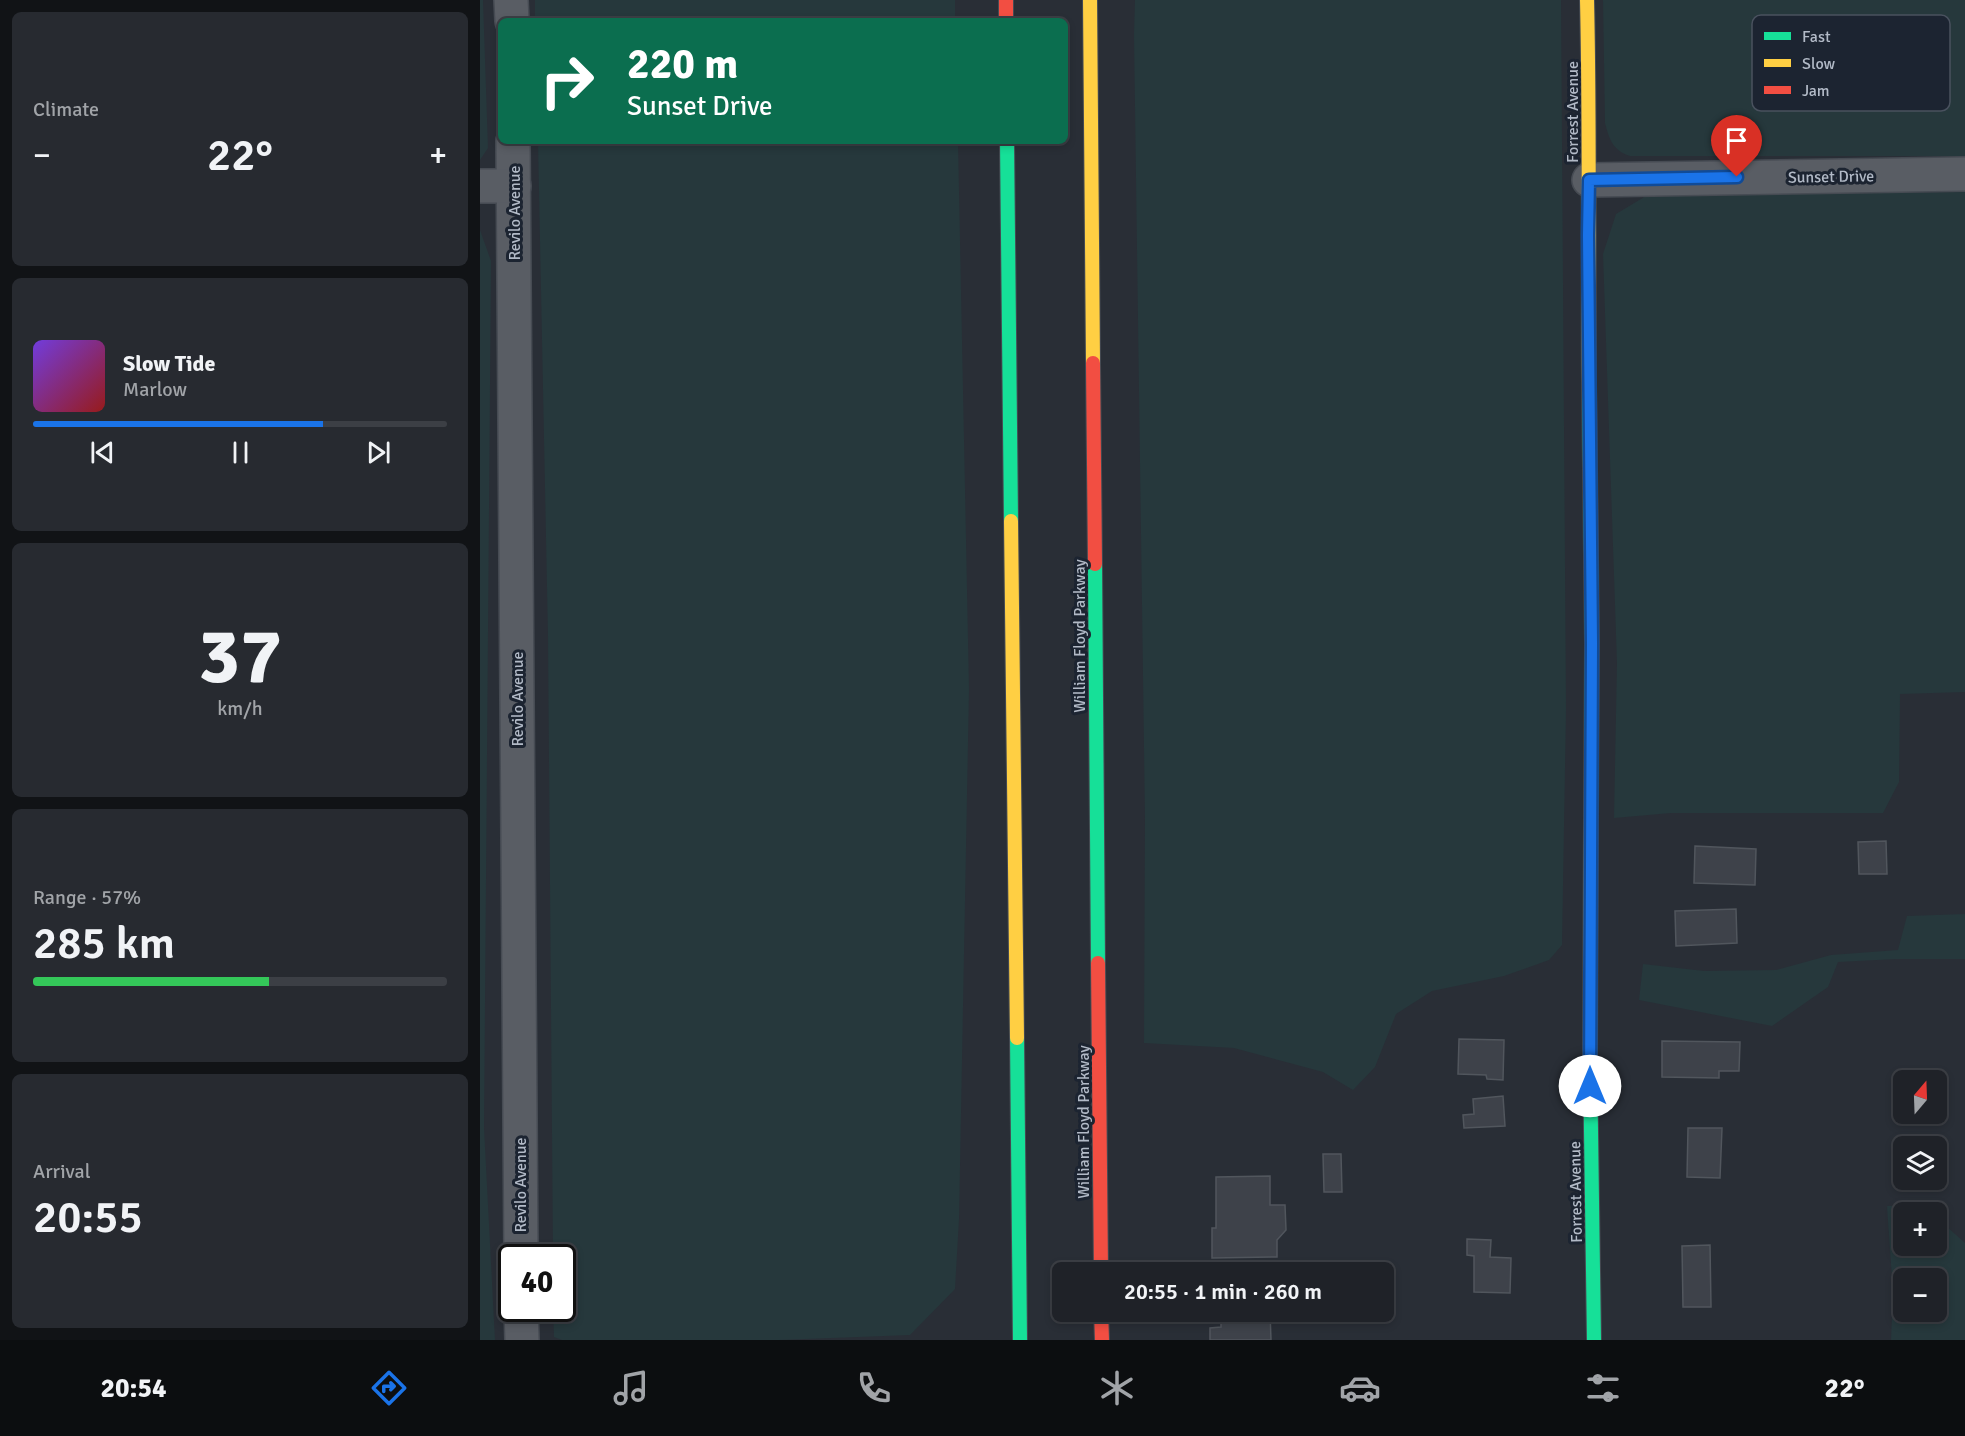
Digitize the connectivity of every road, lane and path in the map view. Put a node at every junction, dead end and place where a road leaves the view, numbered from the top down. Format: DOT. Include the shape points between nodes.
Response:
graph roads {
  1 [pos="511,0"];
  2 [pos="1006,0"];
  3 [pos="1090,0"];
  4 [pos="1587,0"];
  5 [pos="512,18"];
  6 [pos="1006,18"];
  7 [pos="513,144"];
  8 [pos="1007,144"];
  9 [pos="1965,174"];
  10 [pos="1589,180"];
  11 [pos="480,186"];
  12 [pos="514,186"];
  13 [pos="521,1244"];
  14 [pos="1101,1262"];
  15 [pos="521,1322"];
  16 [pos="1101,1322"];
  17 [pos="522,1340"];
  18 [pos="1020,1340"];
  19 [pos="1102,1340"];
  20 [pos="1594,1340"];
  1 -- 5 [label="street"];
  2 -- 6 [label="main road"];
  3 -- 14 [label="main road, William Floyd Parkway"];
  4 -- 10 [label="main road, Forrest Avenue"];
  7 -- 12 [label="street, Revilo Avenue"];
  8 -- 18 [label="main road"];
  9 -- 10 [label="street, Sunset Drive"];
  10 -- 20 [label="main road, Forrest Avenue"];
  11 -- 12 [label="street"];
  12 -- 13 [label="street, Revilo Avenue"];
  15 -- 17 [label="street"];
  16 -- 19 [label="main road"];
}
